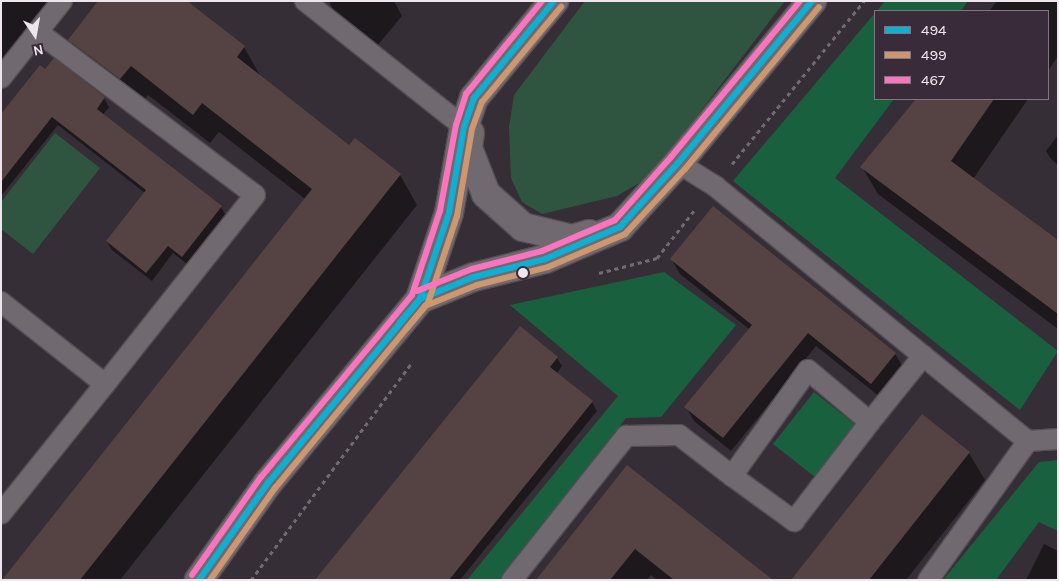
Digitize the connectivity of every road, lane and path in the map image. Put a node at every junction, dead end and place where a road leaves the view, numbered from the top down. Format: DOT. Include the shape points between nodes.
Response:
graph roads {
  1 [pos="62,1"];
  2 [pos="305,1"];
  3 [pos="554,1"];
  4 [pos="812,1"];
  5 [pos="38,32"];
  6 [pos="1,78"];
  7 [pos="474,98"];
  8 [pos="464,126"];
  9 [pos="678,163"];
  10 [pos="620,227"];
  11 [pos="420,299"];
  12 [pos="1,302"];
  13 [pos="923,356"];
  14 [pos="105,384"];
  15 [pos="870,422"];
  16 [pos="1058,439"];
  17 [pos="1028,441"];
  18 [pos="732,476"];
  19 [pos="1,514"];
  20 [pos="931,579"];
  21 [pos="199,580"];
  22 [pos="512,580"];
  1 -- 5 [label="lane"];
  2 -- 8 [label="lane"];
  3 -- 7 [label="street"];
  4 -- 9 [label="street"];
  5 -- 6 [label="lane"];
  5 -- 14 [label="lane" via="255,195"];
  7 -- 8 [label="street"];
  7 -- 10 [label="street" via="468,148 486,194 523,227 572,239"];
  8 -- 11 [label="street" via="449,213"];
  9 -- 10 [label="street"];
  9 -- 13 [label="lane" via="715,186"];
  10 -- 11 [label="street" via="545,259 474,277"];
  11 -- 21 [label="street" via="268,483"];
  12 -- 14 [label="lane"];
  13 -- 15 [label="lane"];
  13 -- 17 [label="lane"];
  14 -- 19 [label="lane"];
  15 -- 18 [label="lane" via="794,521"];
  15 -- 18 [label="lane" via="808,370"];
  16 -- 17 [label="lane"];
  17 -- 20 [label="lane"];
  18 -- 22 [label="lane" via="679,435 626,436"];
}
